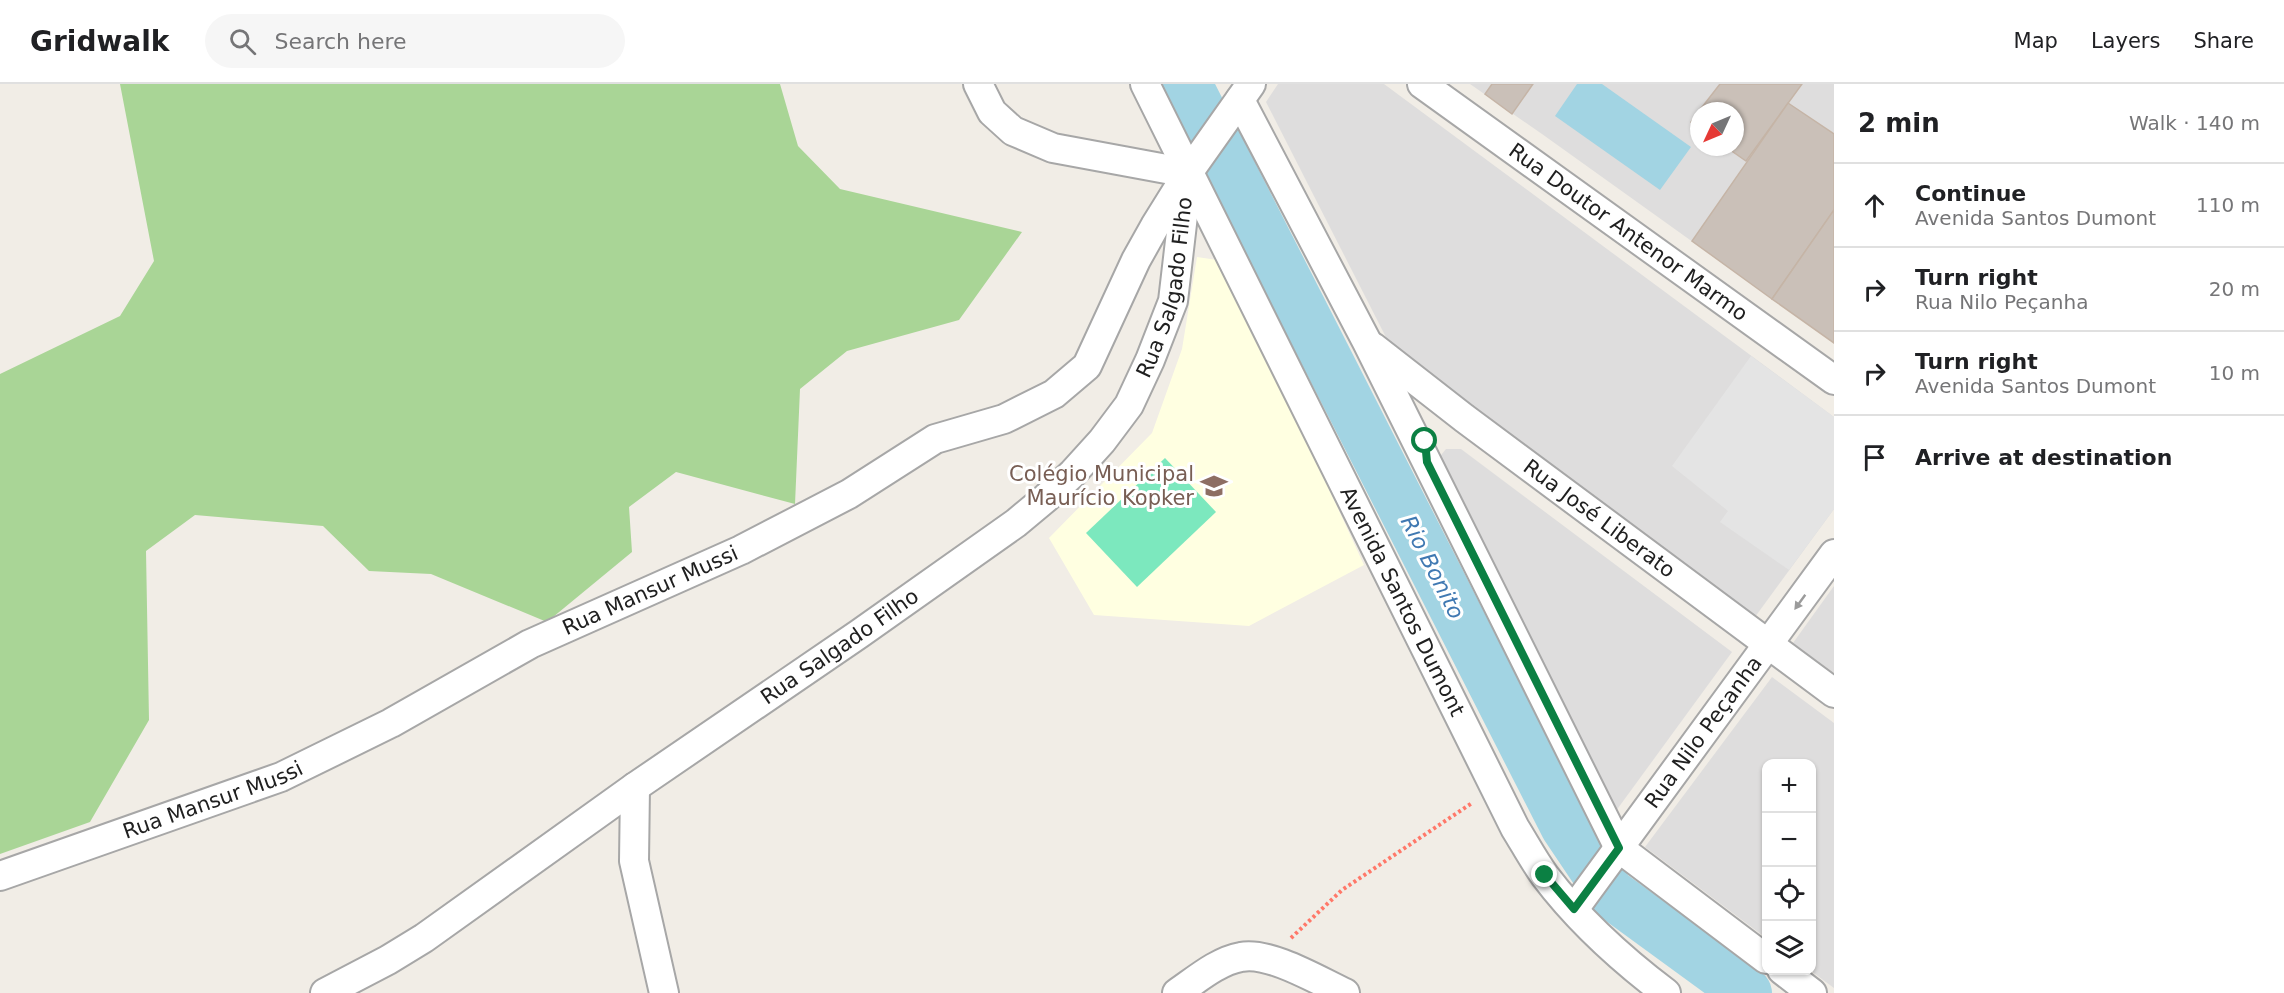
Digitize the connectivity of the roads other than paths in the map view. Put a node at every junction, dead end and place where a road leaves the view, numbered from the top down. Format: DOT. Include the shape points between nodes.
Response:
graph roads {
  1 [pos="978,84"];
  2 [pos="1145,84"];
  3 [pos="1422,84"];
  4 [pos="1246,92"];
  5 [pos="1188,173"];
  6 [pos="1367,342"];
  7 [pos="1834,380"];
  8 [pos="1464,418"];
  9 [pos="1427,462"];
  10 [pos="1834,554"];
  11 [pos="1769,645"];
  12 [pos="1834,693"];
  13 [pos="635,787"];
  14 [pos="1619,848"];
  15 [pos="0,876"];
  16 [pos="1574,909"];
  17 [pos="1762,955"];
  18 [pos="1789,975"];
  19 [pos="325,993"];
  20 [pos="664,993"];
  21 [pos="1177,993"];
  22 [pos="1345,993"];
  23 [pos="1666,993"];
  24 [pos="1812,993"];
  1 -- 5 [label="street" via="992,112 1013,131 1053,148"];
  2 -- 5 [label="street, Avenida Santos Dumont"];
  3 -- 7 [label="street, Rua Doutor Antenor Marmo"];
  4 -- 5 [label="street, Rua Mansur Mussi"];
  4 -- 6 [label="street"];
  5 -- 13 [label="street, Rua Salgado Filho" via="1173,302 1129,405 1102,441 1016,523"];
  5 -- 15 [label="street, Rua Mansur Mussi" via="1136,260 1087,366 1054,394 1004,419 935,439 849,494 741,550 530,644 391,723 281,777"];
  5 -- 16 [label="street, Avenida Santos Dumont" via="1515,828 1545,875"];
  6 -- 8 [label="street, Rua José Liberato"];
  6 -- 9 [label="street"];
  8 -- 9 [label="street" via="1444,417 1430,427 1425,441"];
  8 -- 11 [label="street, Rua José Liberato"];
  9 -- 14 [label="street"];
  10 -- 11 [label="street, Rua Nilo Peçanha, one-way"];
  11 -- 12 [label="street, Rua José Liberato"];
  11 -- 14 [label="street, Rua Nilo Peçanha"];
  13 -- 19 [label="street, Rua Salgado Filho" via="424,938"];
  13 -- 20 [label="street" via="634,861"];
  14 -- 16 [label="street, Rua Nilo Peçanha"];
  14 -- 17 [label="street"];
  16 -- 23 [label="street, Avenida Santos Dumont" via="1621,958"];
  18 -- 24 [label="street"];
  21 -- 22 [label="street" via="1219,965 1242,956 1268,959"];
}
